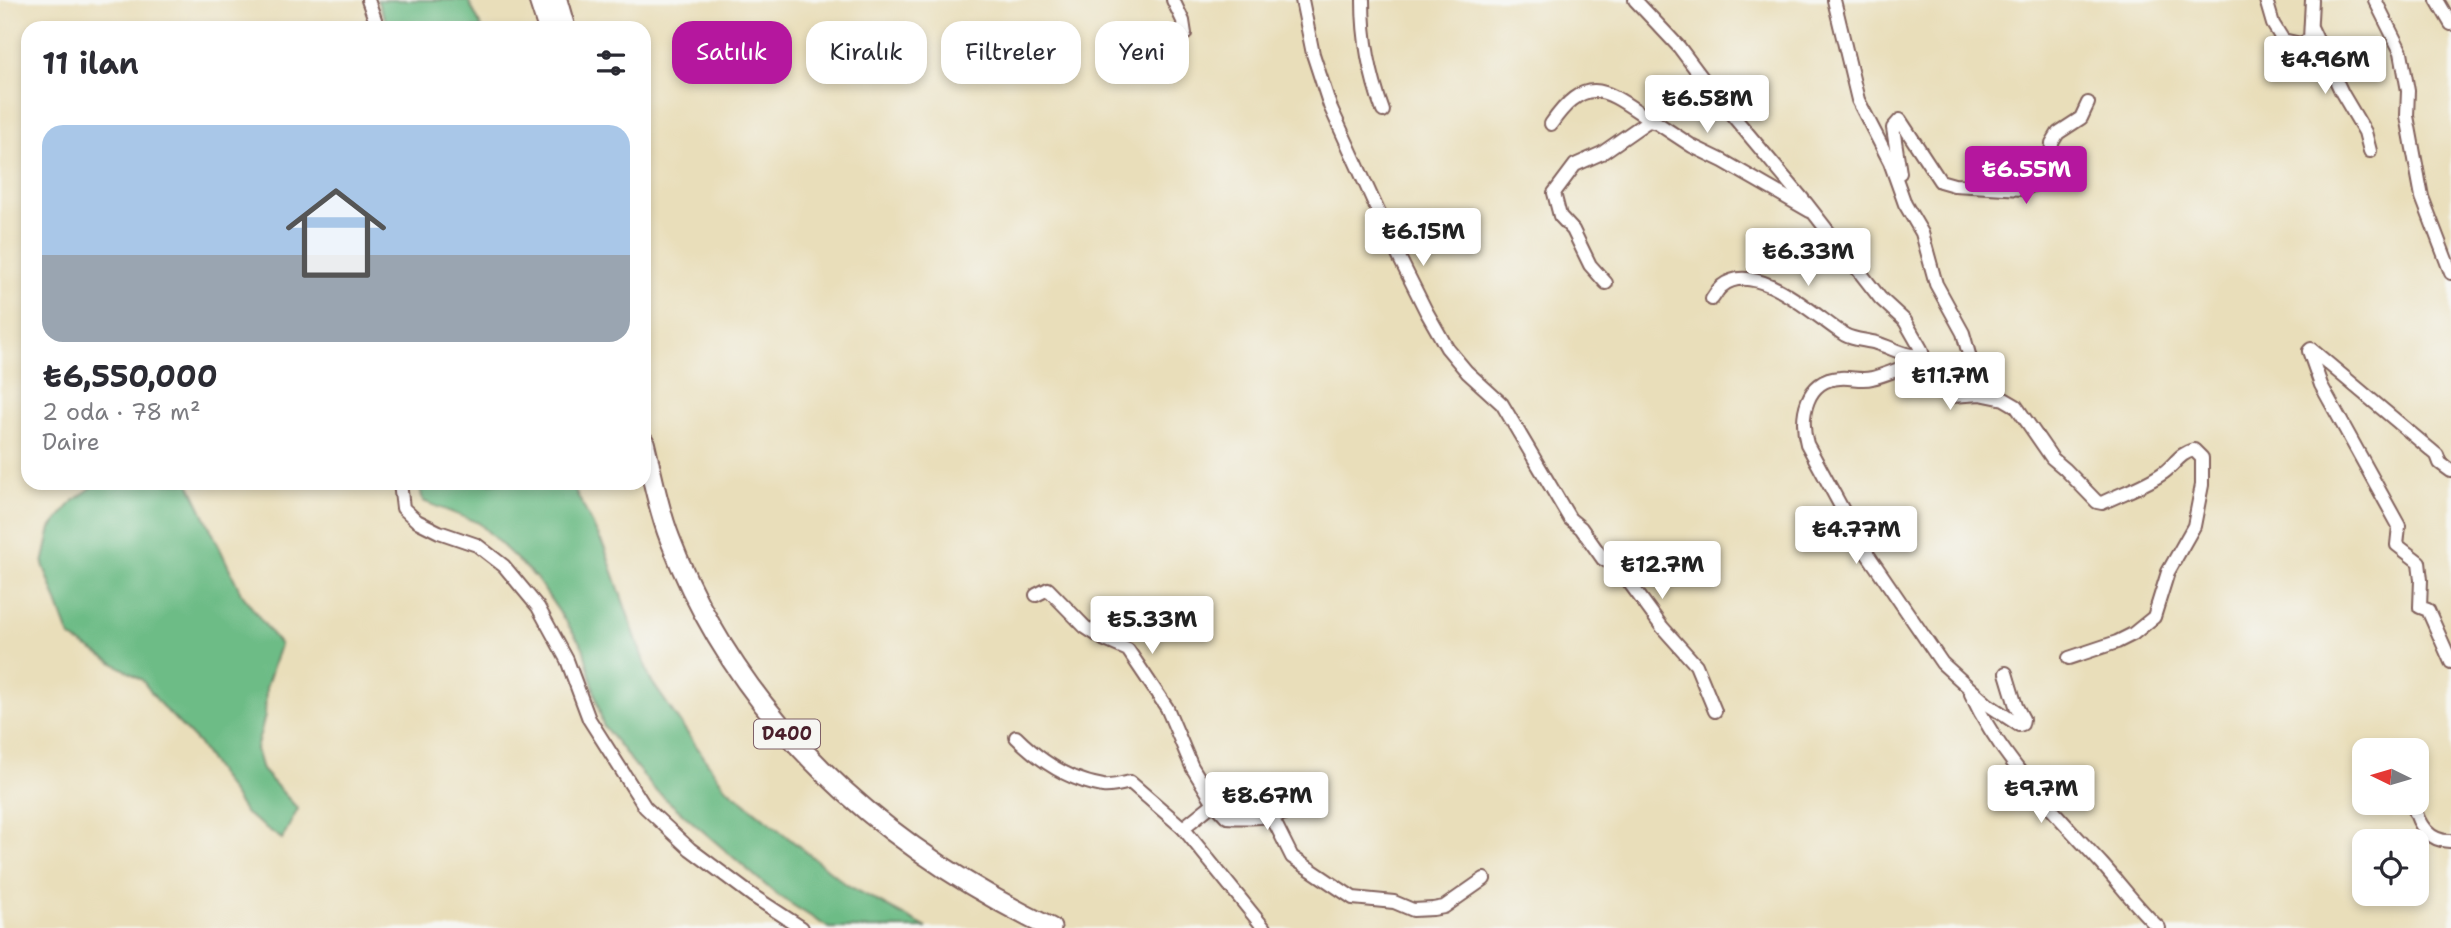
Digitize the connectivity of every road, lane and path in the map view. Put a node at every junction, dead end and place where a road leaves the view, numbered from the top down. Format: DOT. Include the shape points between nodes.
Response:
graph roads {
  1 [pos="368,0"];
  2 [pos="539,0"];
  3 [pos="557,0"];
  4 [pos="1173,0"];
  5 [pos="1302,0"];
  6 [pos="1363,0"];
  7 [pos="1635,0"];
  8 [pos="1834,0"];
  9 [pos="2266,0"];
  10 [pos="2312,0"];
  11 [pos="2375,0"];
  12 [pos="2437,0"];
  13 [pos="376,21"];
  14 [pos="546,21"];
  15 [pos="563,21"];
  16 [pos="1183,21"];
  17 [pos="2451,24"];
  18 [pos="2312,29"];
  19 [pos="2088,103"];
  20 [pos="1383,111"];
  21 [pos="1652,121"];
  22 [pos="1551,124"];
  23 [pos="2370,151"];
  24 [pos="1899,187"];
  25 [pos="1816,215"];
  26 [pos="2451,273"];
  27 [pos="1606,283"];
  28 [pos="1712,299"];
  29 [pos="1923,357"];
  30 [pos="1980,394"];
  31 [pos="651,469"];
  32 [pos="2451,471"];
  33 [pos="401,490"];
  34 [pos="643,490"];
  35 [pos="1036,595"];
  36 [pos="2069,658"];
  37 [pos="2451,662"];
  38 [pos="2006,673"];
  39 [pos="1968,687"];
  40 [pos="1716,711"];
  41 [pos="1016,737"];
  42 [pos="1304,786"];
  43 [pos="1214,803"];
  44 [pos="1268,816"];
  45 [pos="2416,816"];
  46 [pos="1183,828"];
  47 [pos="2451,841"];
  48 [pos="1484,879"];
  49 [pos="802,928"];
  50 [pos="1021,928"];
  51 [pos="1051,928"];
  52 [pos="1264,928"];
  53 [pos="2159,928"];
  1 -- 13 [label="street"];
  2 -- 14 [label="highway"];
  3 -- 15 [label="highway"];
  4 -- 16 [label="street"];
  5 -- 40 [label="street" via="1313,54 1331,106 1398,255 1447,348 1502,404 1570,519 1604,559 1618,567 1696,665"];
  6 -- 20 [label="street" via="1367,44"];
  7 -- 25 [label="street"];
  8 -- 24 [label="street" via="1858,100"];
  9 -- 18 [label="street" via="2283,40 2306,43"];
  10 -- 18 [label="street"];
  11 -- 26 [label="street" via="2401,51 2422,197"];
  12 -- 17 [label="street"];
  18 -- 23 [label="street" via="2365,132"];
  19 -- 24 [label="street" via="2081,118 2058,133 2044,173 2023,189 1940,181 1900,120 1893,128"];
  21 -- 22 [label="street" via="1597,90 1574,98"];
  21 -- 25 [label="street"];
  21 -- 27 [label="street" via="1575,165 1553,194 1560,216"];
  24 -- 30 [label="street" via="1922,233 1936,284 1963,333"];
  25 -- 29 [label="street" via="1880,298 1905,321"];
  28 -- 29 [label="street" via="1731,281 1767,283 1847,336"];
  29 -- 30 [label="street" via="1943,391 1952,396"];
  29 -- 39 [label="street" via="1872,378 1840,378 1817,385 1808,400 1804,436 1864,549 1942,663"];
  30 -- 36 [label="street" via="2016,406 2052,458 2097,502 2162,474 2189,451 2202,458 2194,526 2168,572 2154,617 2117,642"];
  31 -- 51 [label="highway, D400" via="669,537 700,609 767,711 828,777 895,835 987,895"];
  32 -- 37 [label="street" via="2327,361 2309,351 2321,385 2399,526 2397,545 2419,562 2420,607 2428,610"];
  33 -- 49 [label="street" via="403,508 417,521 477,545 504,566 538,607 567,660 589,719 645,807 690,849"];
  34 -- 50 [label="highway, D400" via="656,542 688,615 765,729 818,787 887,846"];
  35 -- 43 [label="street" via="1048,589 1085,627 1128,650 1167,708 1192,767"];
  38 -- 39 [label="street" via="2022,723 2012,722"];
  39 -- 53 [label="street" via="2032,788"];
  41 -- 46 [label="street" via="1034,755 1071,776 1105,787 1130,782"];
  42 -- 44 [label="street" via="1289,812"];
  43 -- 44 [label="street" via="1227,817"];
  43 -- 46 [label="street"];
  44 -- 48 [label="street" via="1292,857 1353,898 1413,909 1444,907"];
  45 -- 47 [label="street" via="2427,833"];
  46 -- 52 [label="street"];
}
